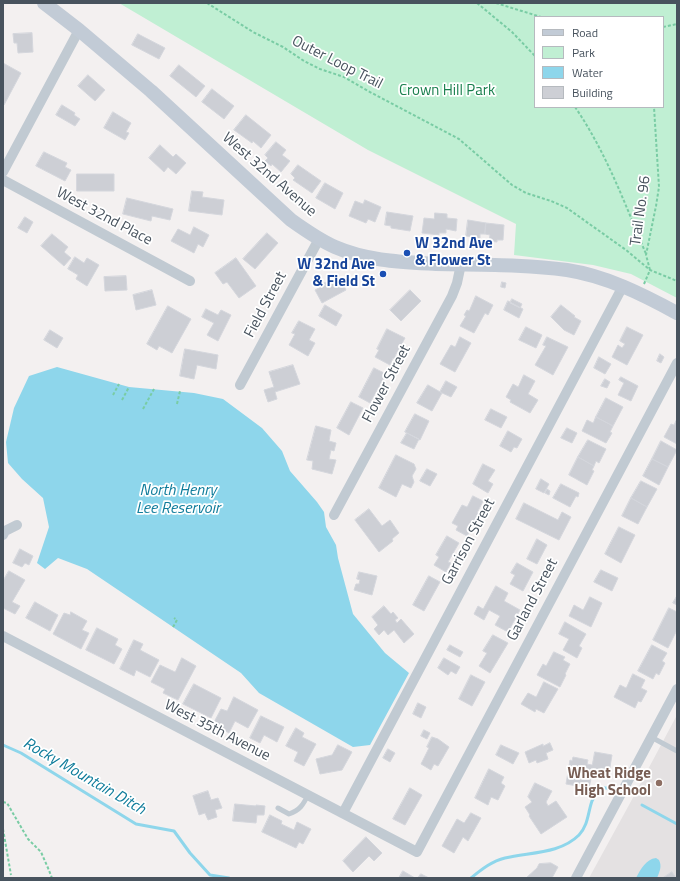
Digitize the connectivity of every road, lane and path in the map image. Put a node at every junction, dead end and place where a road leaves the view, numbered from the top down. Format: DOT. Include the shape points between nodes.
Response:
graph roads {
  1 [pos="44,3"];
  2 [pos="207,3"];
  3 [pos="477,3"];
  4 [pos="496,3"];
  5 [pos="538,16"];
  6 [pos="677,24"];
  7 [pos="664,27"];
  8 [pos="79,30"];
  9 [pos="534,55"];
  10 [pos="576,108"];
  11 [pos="654,108"];
  12 [pos="4,170"];
  13 [pos="3,180"];
  14 [pos="319,239"];
  15 [pos="646,255"];
  16 [pos="461,264"];
  17 [pos="650,270"];
  18 [pos="190,281"];
  19 [pos="677,281"];
  20 [pos="645,282"];
  21 [pos="623,286"];
  22 [pos="677,312"];
  23 [pos="677,363"];
  24 [pos="119,384"];
  25 [pos="240,385"];
  26 [pos="129,387"];
  27 [pos="154,389"];
  28 [pos="180,391"];
  29 [pos="113,395"];
  30 [pos="122,400"];
  31 [pos="177,404"];
  32 [pos="144,409"];
  33 [pos="334,515"];
  34 [pos="17,525"];
  35 [pos="3,535"];
  36 [pos="174,618"];
  37 [pos="173,627"];
  38 [pos="3,636"];
  39 [pos="677,689"];
  40 [pos="651,737"];
  41 [pos="677,751"];
  42 [pos="308,795"];
  43 [pos="3,802"];
  44 [pos="278,808"];
  45 [pos="343,813"];
  46 [pos="3,829"];
  47 [pos="416,852"];
  48 [pos="11,875"];
  49 [pos="52,878"];
  50 [pos="576,878"];
  1 -- 8 [label="street, West 32nd Avenue"];
  2 -- 17 [label="path, Outer Loop Trail" via="304,61 344,77 459,139 512,185 567,208"];
  3 -- 9 [label="path" via="512,32"];
  4 -- 5 [label="path"];
  6 -- 7 [label="path"];
  8 -- 12 [label="street"];
  8 -- 14 [label="street, West 32nd Avenue" via="151,91 291,220"];
  10 -- 15 [label="path" via="609,167"];
  11 -- 15 [label="path, Trail No. 96" via="659,186"];
  13 -- 18 [label="street, West 32nd Place"];
  14 -- 16 [label="street, West 32nd Avenue" via="345,251 369,257 411,263"];
  14 -- 25 [label="street, Field Street"];
  15 -- 17 [label="path, Trail No. 96"];
  16 -- 21 [label="street, West 32nd Avenue" via="567,270"];
  16 -- 33 [label="street, Flower Street" via="452,296"];
  17 -- 19 [label="path, Outer Loop Trail"];
  17 -- 20 [label="path"];
  21 -- 22 [label="street, West 32nd Avenue"];
  21 -- 45 [label="street, Garrison Street"];
  23 -- 47 [label="street, Garland Street"];
  24 -- 29 [label="path"];
  26 -- 30 [label="path"];
  27 -- 32 [label="path"];
  28 -- 31 [label="path"];
  34 -- 35 [label="street" via="5,531"];
  36 -- 37 [label="path" via="177,620"];
  38 -- 42 [label="street, West 35th Avenue"];
  39 -- 40 [label="street"];
  40 -- 41 [label="lane"];
  40 -- 50 [label="street"];
  42 -- 44 [label="lane" via="302,806 290,814"];
  42 -- 45 [label="street, West 35th Avenue"];
  43 -- 49 [label="path" via="7,804 28,839 41,852"];
  45 -- 47 [label="street, West 35th Avenue"];
  46 -- 48 [label="path"];
}
